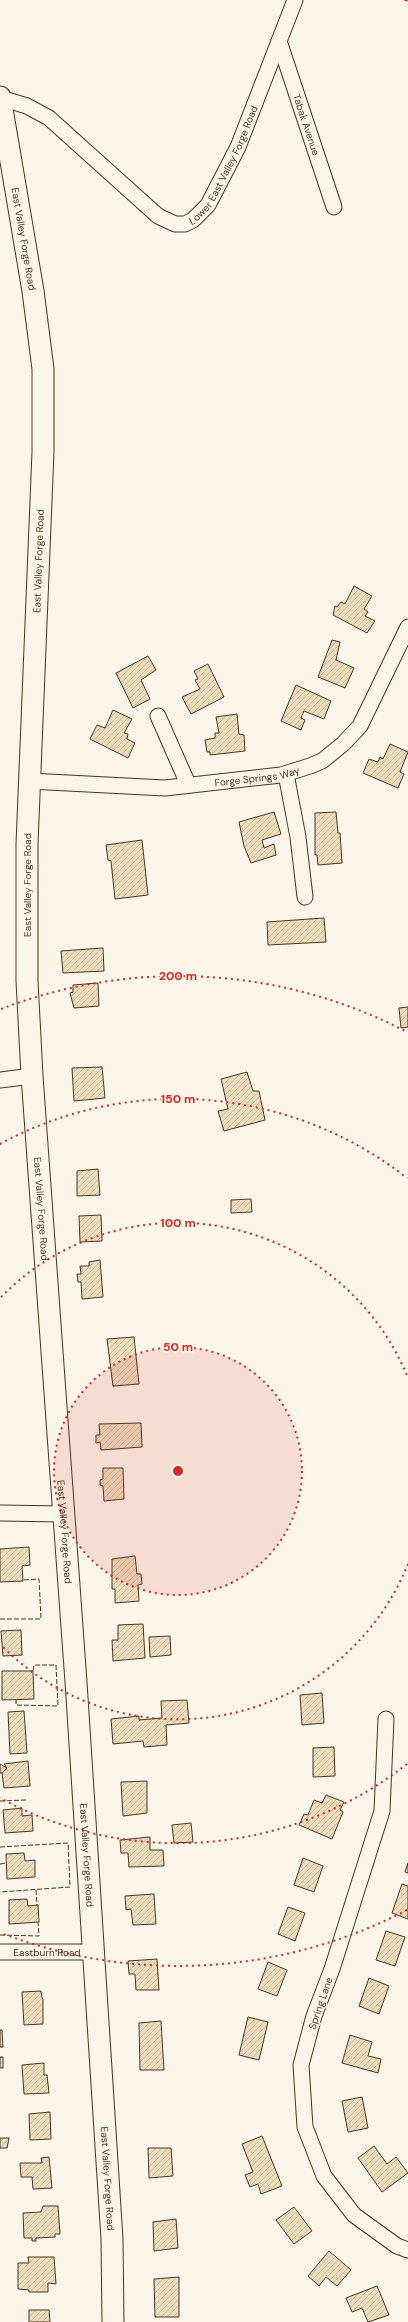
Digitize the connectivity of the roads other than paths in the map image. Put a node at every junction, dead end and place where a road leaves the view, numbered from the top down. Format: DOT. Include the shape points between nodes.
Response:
graph roads {
  1 [pos="295,0"];
  2 [pos="279,41"];
  3 [pos="0,97"];
  4 [pos="334,207"];
  5 [pos="408,627"];
  6 [pos="158,716"];
  7 [pos="286,774"];
  8 [pos="29,781"];
  9 [pos="188,784"];
  10 [pos="305,897"];
  11 [pos="32,1076"];
  12 [pos="0,1080"];
  13 [pos="0,1513"];
  14 [pos="63,1514"];
  15 [pos="386,1719"];
  16 [pos="0,1952"];
  17 [pos="93,1952"];
  18 [pos="408,2250"];
  19 [pos="113,2322"];
  1 -- 2 [label="street, Lower East Valley Forge Road"];
  2 -- 3 [label="street, Lower East Valley Forge Road" via="228,170 202,214 185,224 171,223 158,216 43,114"];
  2 -- 4 [label="street, Tabak Avenue"];
  3 -- 8 [label="main road, East Valley Forge Road" via="39,329 43,376 43,452"];
  5 -- 7 [label="street, Forge Springs Way" via="360,726 322,761"];
  6 -- 9 [label="street"];
  7 -- 9 [label="street, Forge Springs Way"];
  7 -- 10 [label="street" via="298,837"];
  8 -- 9 [label="street, Forge Springs Way" via="165,788"];
  8 -- 11 [label="main road, East Valley Forge Road" via="26,916"];
  11 -- 12 [label="street"];
  11 -- 14 [label="main road, East Valley Forge Road"];
  13 -- 14 [label="street"];
  14 -- 17 [label="main road, East Valley Forge Road"];
  15 -- 18 [label="street, Spring Lane" via="382,1811 332,1969 314,2016 301,2065 305,2127 324,2176 354,2215 397,2246"];
  16 -- 17 [label="street, Eastburn Road"];
  17 -- 19 [label="main road, East Valley Forge Road" via="113,2243"];
}
